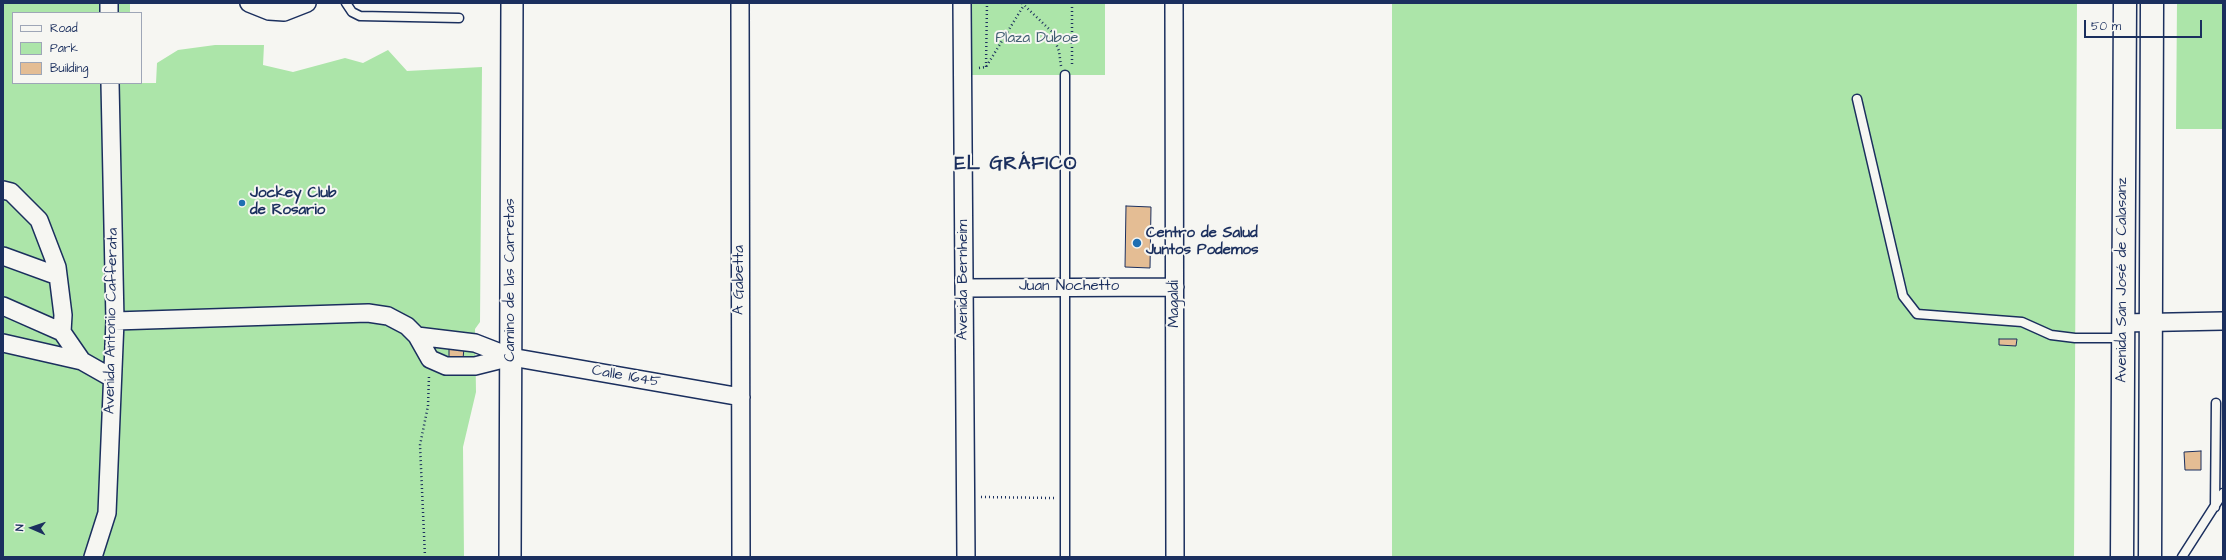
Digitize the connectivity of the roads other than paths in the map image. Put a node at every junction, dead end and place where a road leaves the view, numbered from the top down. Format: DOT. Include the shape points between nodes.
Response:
graph roads {
  1 [pos="249,3"];
  2 [pos="306,3"];
  3 [pos="346,3"];
  4 [pos="512,3"];
  5 [pos="740,3"];
  6 [pos="962,3"];
  7 [pos="1174,3"];
  8 [pos="2125,3"];
  9 [pos="2152,3"];
  10 [pos="459,18"];
  11 [pos="1066,74"];
  12 [pos="110,84"];
  13 [pos="1857,99"];
  14 [pos="3,190"];
  15 [pos="3,256"];
  16 [pos="58,276"];
  17 [pos="1065,287"];
  18 [pos="1175,287"];
  19 [pos="964,288"];
  20 [pos="3,306"];
  21 [pos="115,321"];
  22 [pos="2223,321"];
  23 [pos="2151,322"];
  24 [pos="2123,330"];
  25 [pos="62,332"];
  26 [pos="417,336"];
  27 [pos="5,349"];
  28 [pos="511,357"];
  29 [pos="82,361"];
  30 [pos="112,378"];
  31 [pos="741,397"];
  32 [pos="2216,403"];
  33 [pos="2223,493"];
  34 [pos="2215,507"];
  35 [pos="93,557"];
  36 [pos="510,557"];
  37 [pos="741,557"];
  38 [pos="966,557"];
  39 [pos="1065,557"];
  40 [pos="1175,557"];
  41 [pos="2122,557"];
  42 [pos="2150,557"];
  43 [pos="2182,557"];
  1 -- 2 [label="street" via="269,11 284,12"];
  3 -- 10 [label="lane" via="352,12 360,16"];
  4 -- 28 [label="street, Camino de las Carretas"];
  5 -- 31 [label="street, A Gabetta"];
  6 -- 19 [label="street, Avenida Bernheim"];
  7 -- 18 [label="street, Magaldi"];
  8 -- 24 [label="main road, Avenida San José de Calasanz"];
  9 -- 23 [label="main road, Avenida San José de Calasanz"];
  11 -- 17 [label="lane"];
  12 -- 21 [label="street, Avenida Antonio Cafferata"];
  13 -- 24 [label="lane" via="1903,296 1917,314 2022,322 2051,335 2075,338"];
  14 -- 16 [label="street" via="11,192 39,220"];
  15 -- 16 [label="street"];
  16 -- 25 [label="street" via="63,315"];
  17 -- 18 [label="street, Juan Nochetto"];
  17 -- 19 [label="street, Juan Nochetto"];
  17 -- 39 [label="lane"];
  18 -- 40 [label="street, Magaldi"];
  19 -- 38 [label="street, Avenida Bernheim"];
  20 -- 25 [label="street"];
  21 -- 26 [label="street" via="368,313 388,316 407,326"];
  21 -- 30 [label="street, Avenida Antonio Cafferata"];
  22 -- 23 [label="street"];
  23 -- 24 [label="street"];
  23 -- 42 [label="main road, Avenida San José de Calasanz"];
  24 -- 41 [label="main road, Avenida San José de Calasanz"];
  25 -- 29 [label="street"];
  26 -- 28 [label="street" via="475,343"];
  26 -- 28 [label="street" via="430,359 446,366 475,366"];
  27 -- 29 [label="street"];
  28 -- 31 [label="street, Calle 1645"];
  28 -- 36 [label="street, Camino de las Carretas"];
  29 -- 30 [label="street"];
  30 -- 35 [label="street, Avenida Antonio Cafferata" via="107,513"];
  31 -- 37 [label="street, A Gabetta"];
  32 -- 34 [label="lane"];
  33 -- 34 [label="lane"];
  34 -- 43 [label="lane"];
}
